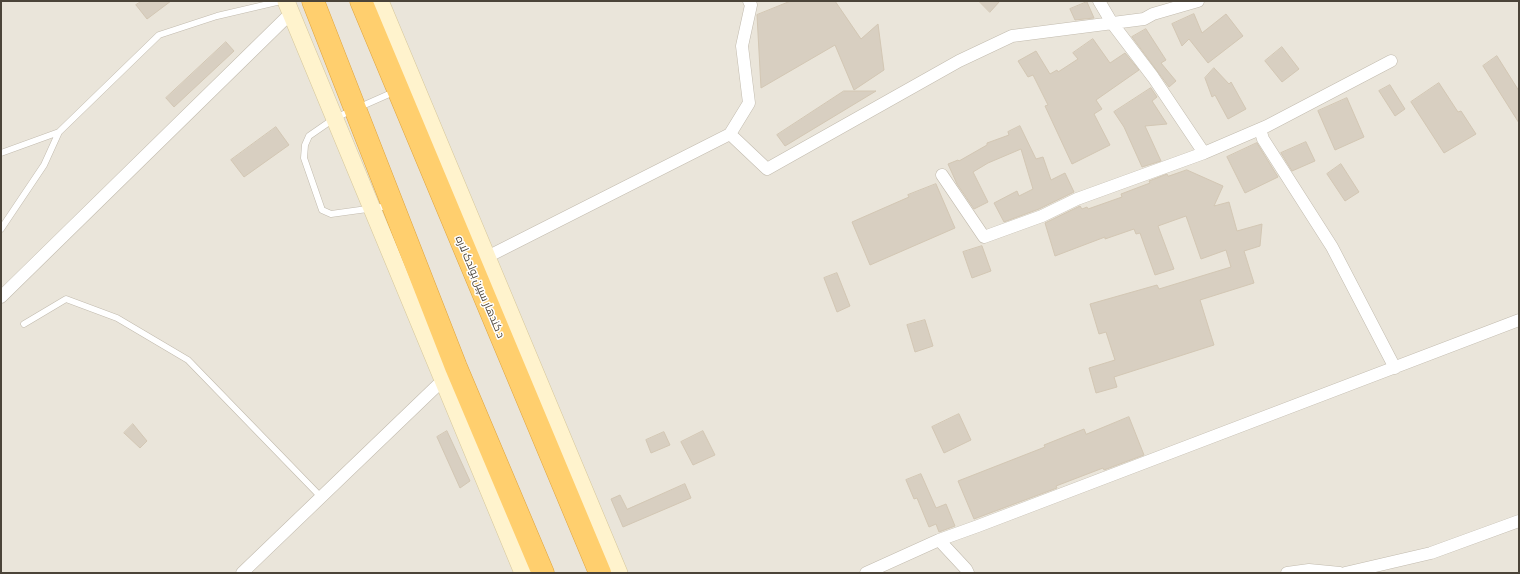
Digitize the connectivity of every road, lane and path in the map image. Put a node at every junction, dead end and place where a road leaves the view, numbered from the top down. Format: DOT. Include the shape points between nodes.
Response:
graph roads {
  1 [pos="312,1"];
  2 [pos="361,1"];
  3 [pos="380,1"];
  4 [pos="749,1"];
  5 [pos="1099,1"];
  6 [pos="1198,1"];
  7 [pos="286,5"];
  8 [pos="1112,23"];
  9 [pos="1391,61"];
  10 [pos="406,87"];
  11 [pos="355,109"];
  12 [pos="335,118"];
  13 [pos="1260,129"];
  14 [pos="59,132"];
  15 [pos="730,134"];
  16 [pos="1,153"];
  17 [pos="1204,153"];
  18 [pos="942,175"];
  19 [pos="382,207"];
  20 [pos="1,229"];
  21 [pos="487,257"];
  22 [pos="1,297"];
  23 [pos="1519,320"];
  24 [pos="24,324"];
  25 [pos="1395,368"];
  26 [pos="443,380"];
  27 [pos="321,497"];
  28 [pos="1519,521"];
  29 [pos="939,540"];
  30 [pos="242,573"];
  31 [pos="522,573"];
  32 [pos="543,573"];
  33 [pos="600,573"];
  34 [pos="619,573"];
  35 [pos="866,573"];
  36 [pos="968,573"];
  37 [pos="1288,573"];
  38 [pos="1340,573"];
  39 [pos="1345,573"];
  1 -- 11 [label="highway"];
  2 -- 10 [label="highway, د کندهار سپین بولدک لاره"];
  3 -- 10 [label="street"];
  4 -- 15 [label="street" via="751,5 742,46 749,103"];
  5 -- 8 [label="street"];
  6 -- 8 [label="street" via="1144,19"];
  7 -- 12 [label="street"];
  7 -- 14 [label="lane" via="217,16 159,35"];
  7 -- 22 [label="street"];
  8 -- 15 [label="street" via="1012,36 959,62 767,169"];
  8 -- 17 [label="street"];
  9 -- 13 [label="street"];
  10 -- 11 [label="lane"];
  10 -- 21 [label="street"];
  10 -- 33 [label="highway, د کندهار سپین بولدک لاره"];
  11 -- 12 [label="lane"];
  11 -- 19 [label="highway"];
  12 -- 19 [label="street"];
  12 -- 19 [label="lane" via="309,136 305,145 304,158 322,210 332,214"];
  13 -- 17 [label="street"];
  13 -- 25 [label="street" via="1263,139 1332,247"];
  14 -- 16 [label="lane"];
  14 -- 20 [label="lane" via="44,165"];
  15 -- 21 [label="street"];
  17 -- 18 [label="street" via="984,236"];
  19 -- 26 [label="street"];
  19 -- 32 [label="highway" via="456,367"];
  21 -- 34 [label="street"];
  23 -- 25 [label="street"];
  24 -- 27 [label="lane" via="66,299 117,318 188,360"];
  25 -- 29 [label="street"];
  26 -- 27 [label="street"];
  26 -- 31 [label="street"];
  27 -- 30 [label="street"];
  28 -- 39 [label="street" via="1431,553"];
  29 -- 35 [label="street"];
  29 -- 36 [label="street"];
  37 -- 38 [label="street" via="1309,570"];
}
